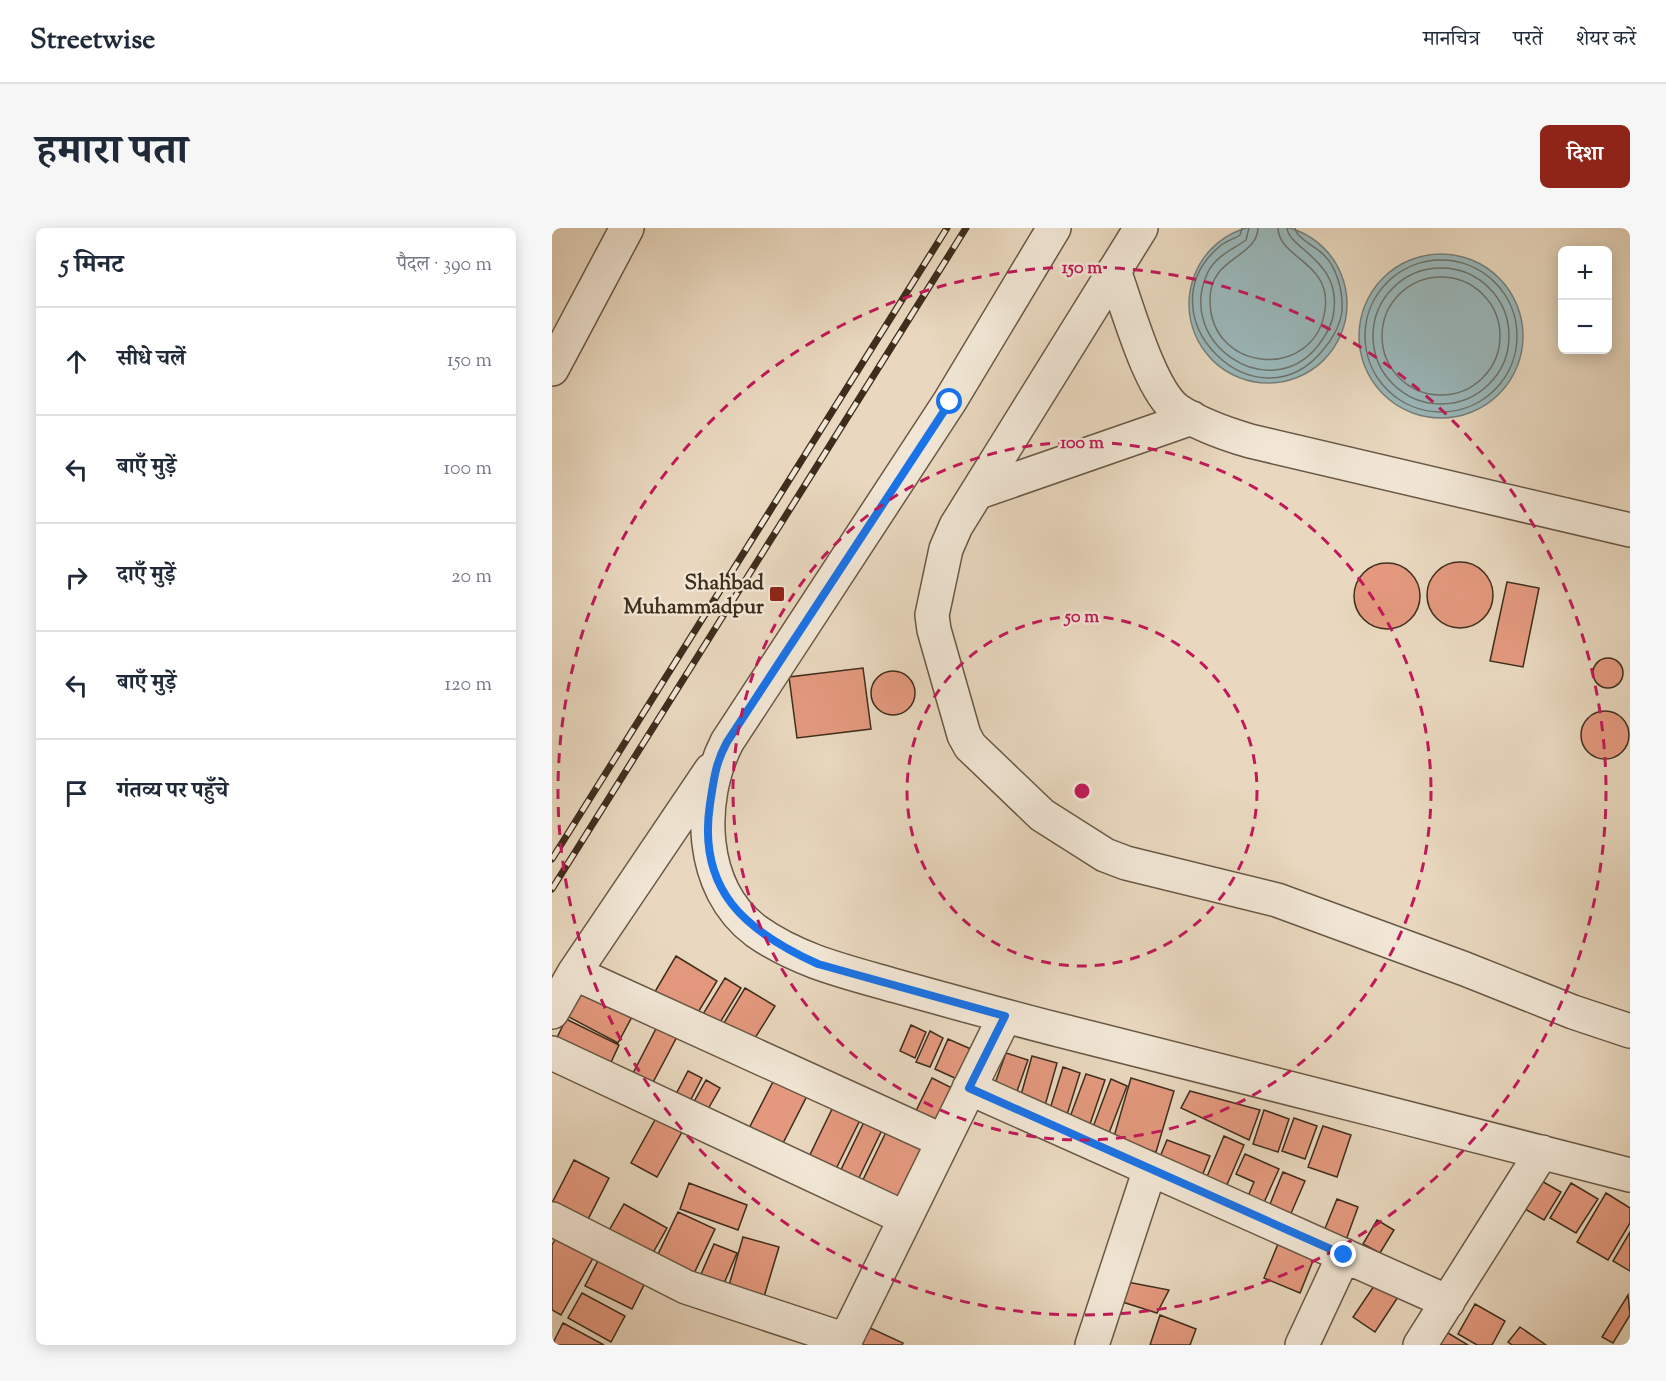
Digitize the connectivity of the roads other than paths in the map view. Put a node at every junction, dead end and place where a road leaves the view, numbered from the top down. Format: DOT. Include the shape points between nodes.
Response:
graph roads {
  1 [pos="627,228"];
  2 [pos="1054,228"];
  3 [pos="1142,228"];
  4 [pos="1114,270"];
  5 [pos="552,369"];
  6 [pos="1192,418"];
  7 [pos="979,492"];
  8 [pos="1630,530"];
  9 [pos="716,764"];
  10 [pos="574,973"];
  11 [pos="552,1012"];
  12 [pos="1005,1016"];
  13 [pos="1630,1031"];
  14 [pos="552,1053"];
  15 [pos="969,1088"];
  16 [pos="943,1141"];
  17 [pos="1542,1152"];
  18 [pos="1150,1169"];
  19 [pos="1630,1174"];
  20 [pos="905,1218"];
  21 [pos="552,1219"];
  22 [pos="1344,1255"];
  23 [pos="1448,1302"];
  24 [pos="844,1342"];
  25 [pos="1092,1345"];
  26 [pos="1302,1345"];
  27 [pos="1420,1345"];
  1 -- 5 [label="street"];
  2 -- 9 [label="street" via="950,402 733,732"];
  3 -- 4 [label="street"];
  4 -- 6 [label="street" via="1158,386 1176,409"];
  4 -- 7 [label="street"];
  6 -- 7 [label="street"];
  6 -- 8 [label="street" via="1250,441"];
  7 -- 13 [label="street" via="946,549 933,603 934,630 958,723 970,746 1042,815 1126,863 1277,900"];
  9 -- 10 [label="street"];
  9 -- 12 [label="street" via="707,827 712,871 738,913 755,930 818,964"];
  10 -- 11 [label="street"];
  10 -- 16 [label="street"];
  12 -- 15 [label="street"];
  12 -- 17 [label="street"];
  14 -- 20 [label="street"];
  15 -- 16 [label="street"];
  15 -- 18 [label="street"];
  16 -- 20 [label="street"];
  17 -- 19 [label="street"];
  17 -- 23 [label="street"];
  18 -- 22 [label="street"];
  18 -- 25 [label="street"];
  20 -- 24 [label="street"];
  21 -- 24 [label="street" via="686,1287"];
  22 -- 23 [label="street"];
  22 -- 26 [label="street"];
  23 -- 27 [label="street"];
}
